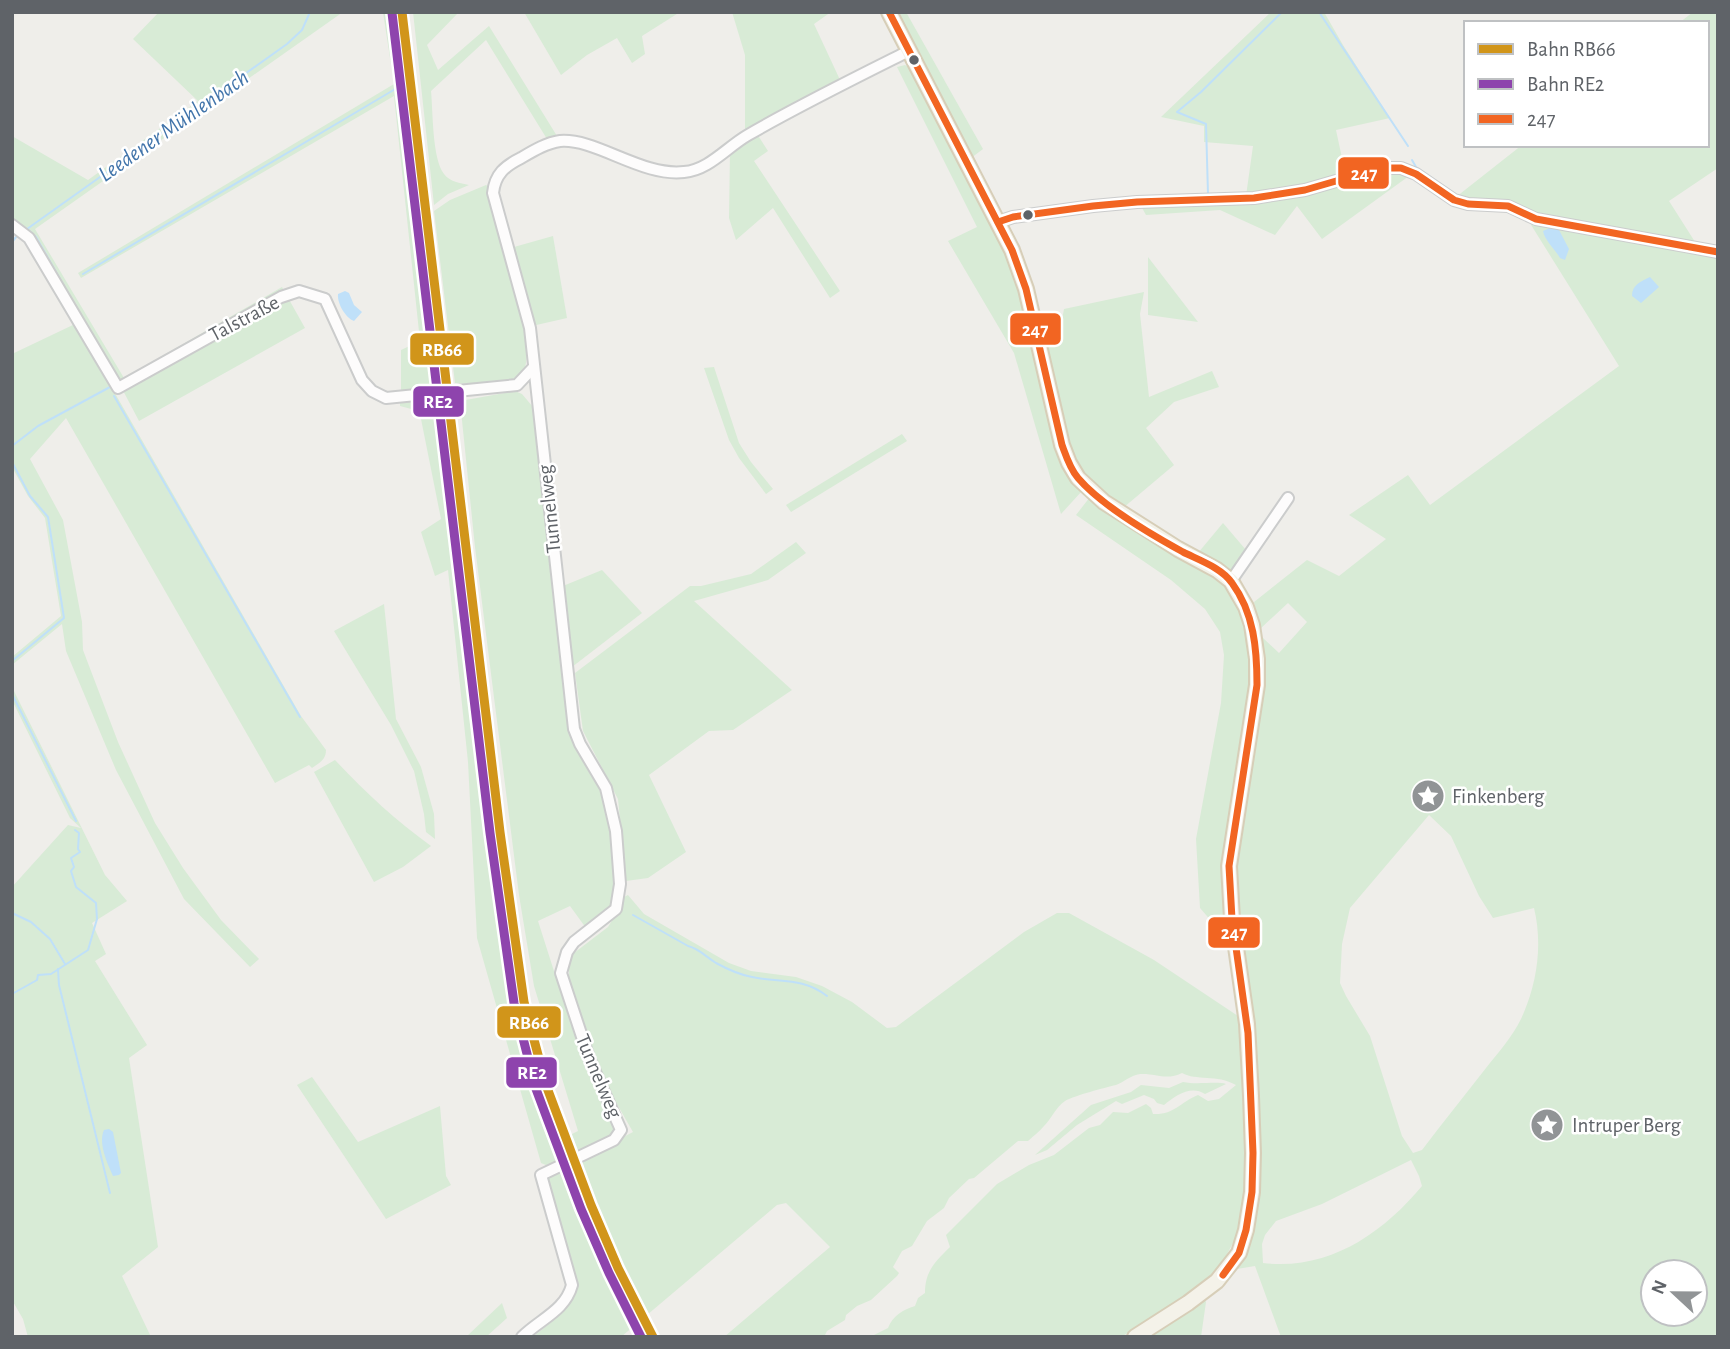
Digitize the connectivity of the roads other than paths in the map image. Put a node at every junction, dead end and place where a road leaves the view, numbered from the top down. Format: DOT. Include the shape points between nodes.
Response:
graph roads {
  1 [pos="889,12"];
  2 [pos="909,51"];
  3 [pos="998,222"];
  4 [pos="12,225"];
  5 [pos="1718,252"];
  6 [pos="533,368"];
  7 [pos="517,384"];
  8 [pos="537,401"];
  9 [pos="1288,498"];
  10 [pos="1231,581"];
  11 [pos="522,1337"];
  12 [pos="1135,1337"];
  1 -- 2 [label="main road"];
  2 -- 3 [label="main road"];
  2 -- 6 [label="street" via="746,136 699,169 683,173 658,170 570,141 548,144 510,163 495,181 494,193 530,328"];
  3 -- 5 [label="street" via="1093,206 1254,198 1305,190 1373,170 1401,168 1468,204 1508,206 1536,219"];
  3 -- 10 [label="main road" via="1019,268 1062,445 1078,478 1104,502"];
  4 -- 7 [label="street, Talstraße" via="29,238 118,388 299,291 325,299 362,380 386,398"];
  6 -- 7 [label="street"];
  6 -- 8 [label="street"];
  7 -- 8 [label="street"];
  8 -- 11 [label="street, Tunnelweg" via="574,729 610,799 620,884 616,909 574,942 561,973 621,1130 614,1140 541,1175 572,1285 560,1307"];
  9 -- 10 [label="street"];
  10 -- 12 [label="main road" via="1252,625 1257,659 1254,714 1229,866 1248,1033 1252,1192 1246,1230 1230,1266 1212,1286"];
}
